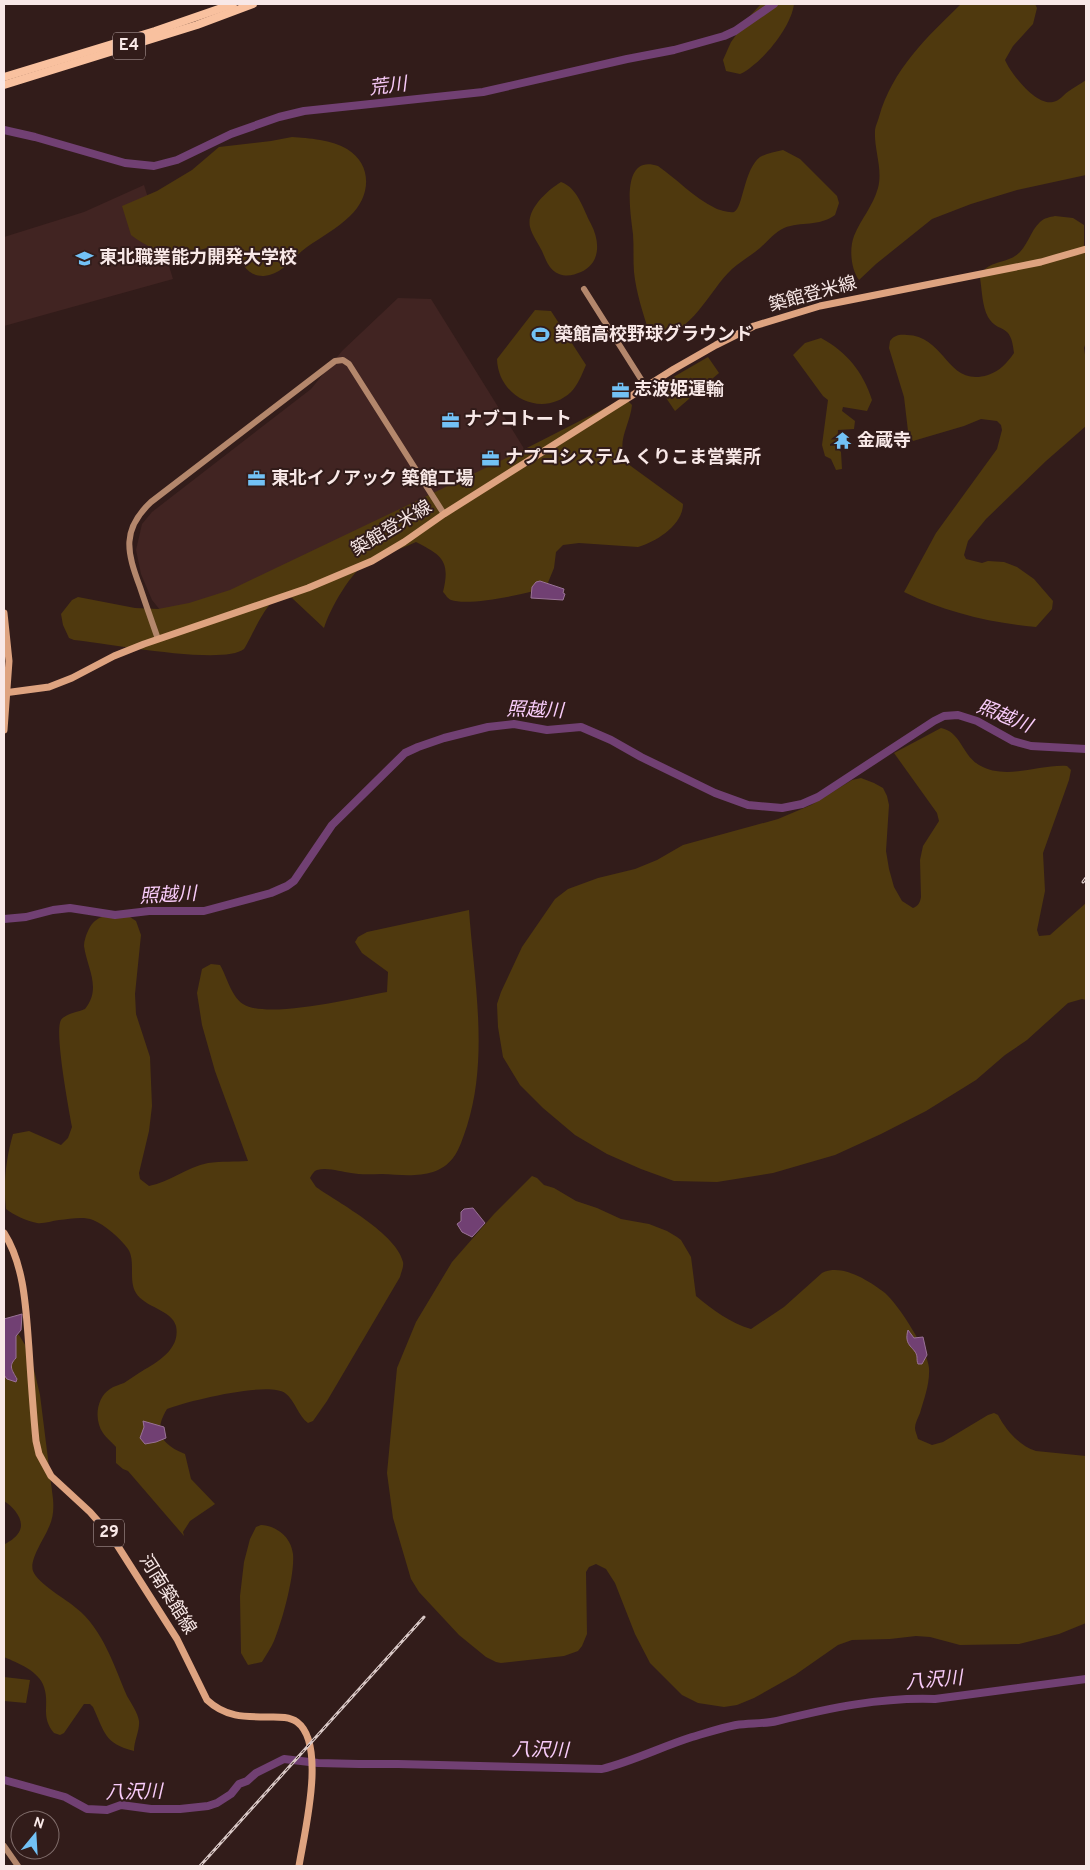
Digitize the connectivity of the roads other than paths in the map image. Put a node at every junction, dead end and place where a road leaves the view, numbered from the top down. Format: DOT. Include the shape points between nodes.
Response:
graph roads {
  1 [pos="233,4"];
  2 [pos="253,4"];
  3 [pos="4,78"];
  4 [pos="4,85"];
  5 [pos="1086,249"];
  6 [pos="584,289"];
  7 [pos="646,387"];
  8 [pos="444,514"];
  9 [pos="4,613"];
  10 [pos="158,639"];
  11 [pos="5,693"];
  12 [pos="4,730"];
  13 [pos="4,1233"];
  14 [pos="4,1846"];
  15 [pos="18,1866"];
  16 [pos="299,1866"];
  1 -- 3 [label="highway, E4"];
  2 -- 4 [label="highway, E4" via="198,25"];
  5 -- 7 [label="main road, 築館登米線" via="1041,262 787,315 754,326 716,345"];
  6 -- 7 [label="street"];
  7 -- 8 [label="main road, 築館登米線"];
  8 -- 10 [label="main road, 築館登米線" via="404,542 346,573"];
  8 -- 10 [label="street" via="349,364 343,360 335,362 151,502 134,522 130,534 130,559"];
  9 -- 11 [label="main road" via="8,648"];
  10 -- 11 [label="main road, 築館登米線" via="49,687"];
  11 -- 12 [label="main road"];
  13 -- 16 [label="main road, 河南築館線 / 29" via="20,1275 38,1454 51,1476 112,1537 178,1639 207,1700 231,1715 286,1718 302,1726 313,1759 313,1776"];
  14 -- 15 [label="street"];
}
